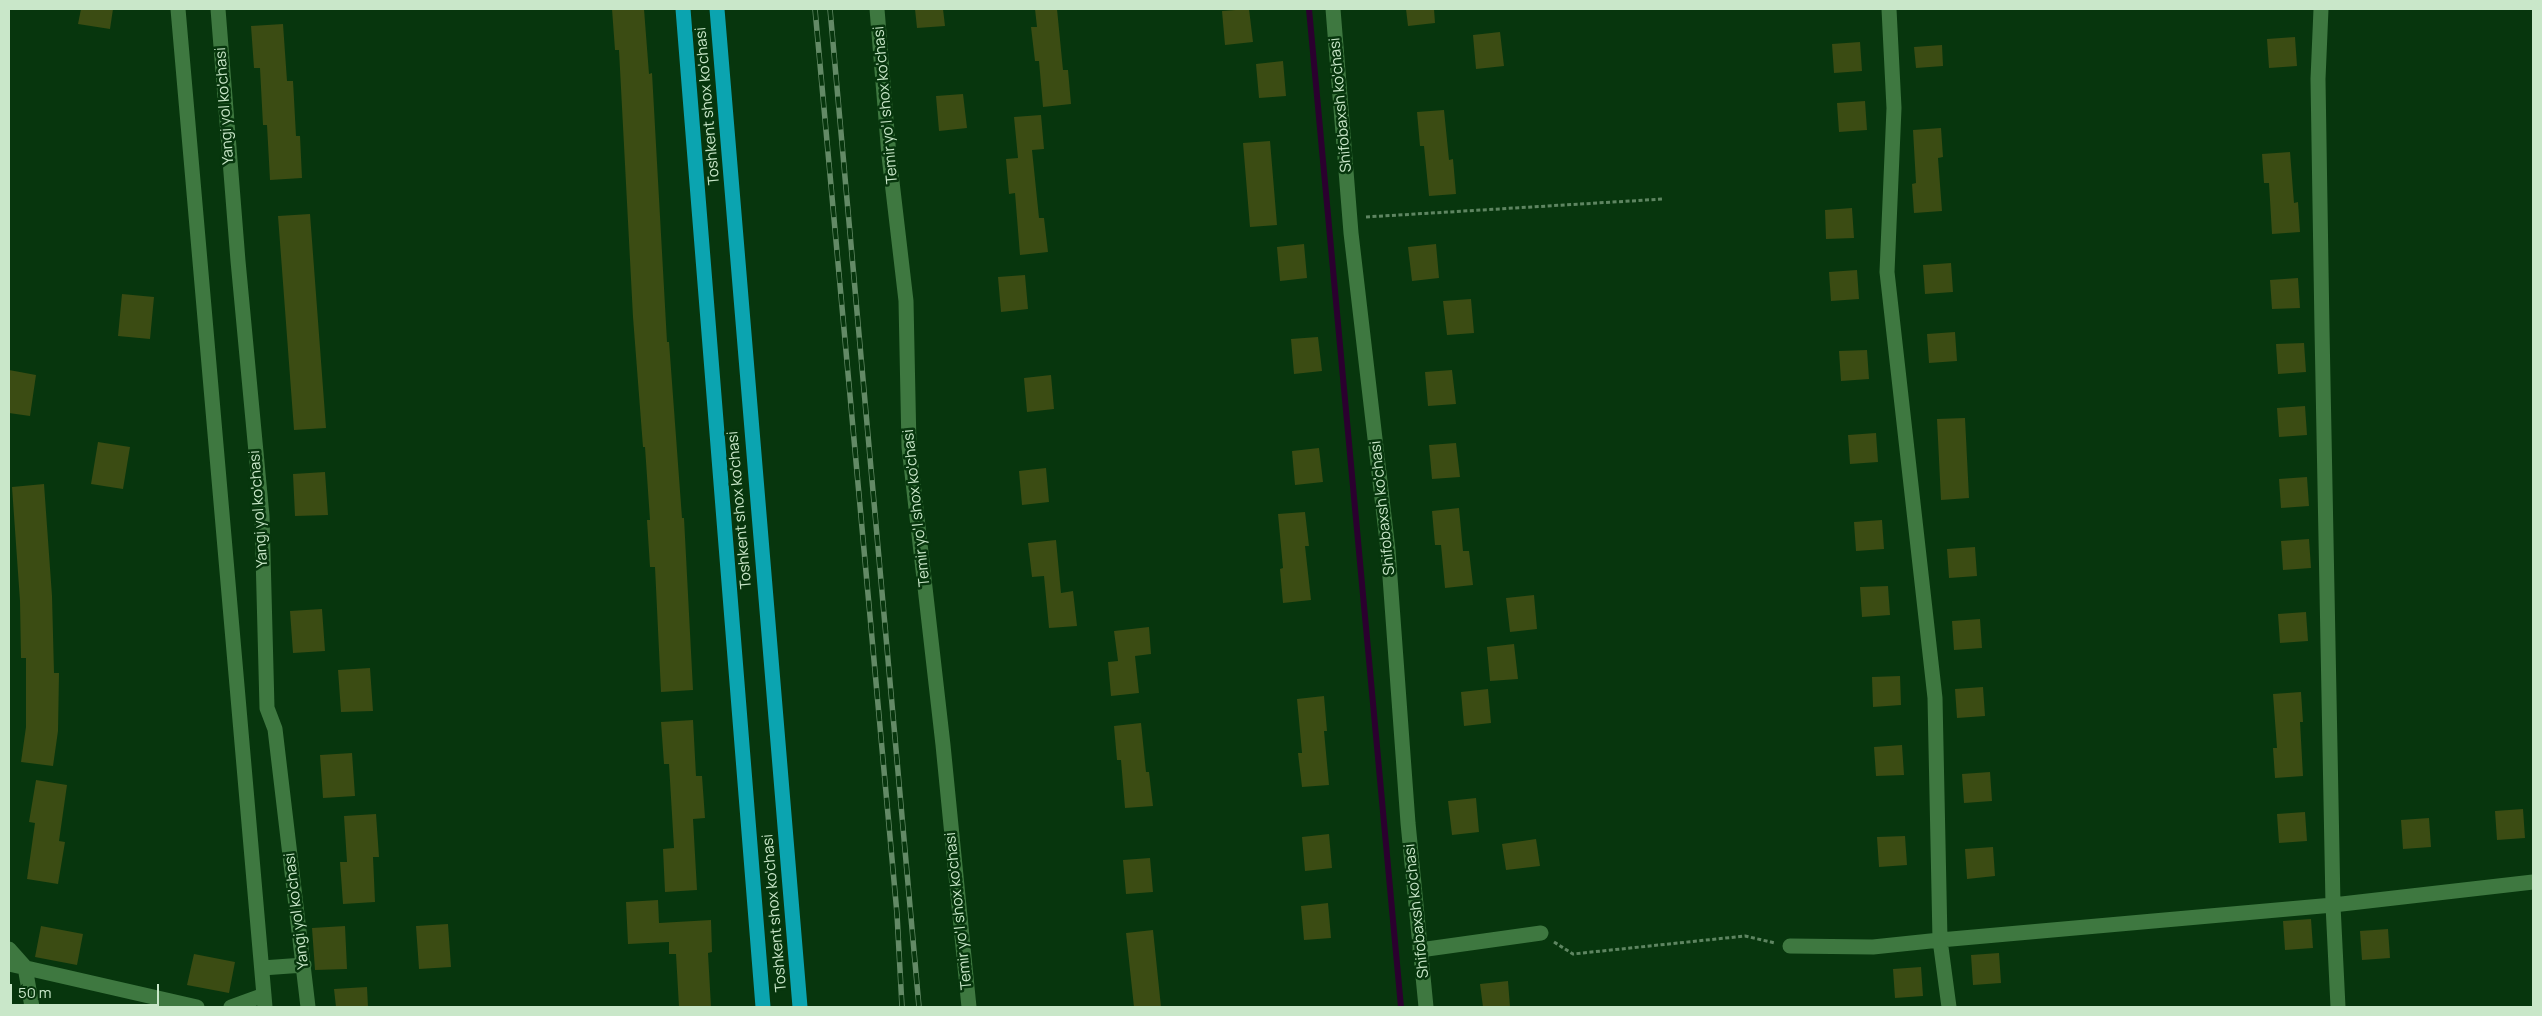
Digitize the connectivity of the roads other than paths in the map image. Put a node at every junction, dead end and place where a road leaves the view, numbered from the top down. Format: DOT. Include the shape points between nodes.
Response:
graph roads {
  1 [pos="178,9"];
  2 [pos="218,9"];
  3 [pos="683,9"];
  4 [pos="717,9"];
  5 [pos="877,9"];
  6 [pos="1333,9"];
  7 [pos="1889,9"];
  8 [pos="2321,9"];
  9 [pos="2533,882"];
  10 [pos="2332,904"];
  11 [pos="1540,933"];
  12 [pos="1940,940"];
  13 [pos="1790,946"];
  14 [pos="9,948"];
  15 [pos="1420,950"];
  16 [pos="9,964"];
  17 [pos="304,964"];
  18 [pos="25,967"];
  19 [pos="262,968"];
  20 [pos="264,1001"];
  21 [pos="32,1007"];
  22 [pos="197,1007"];
  23 [pos="231,1007"];
  24 [pos="308,1007"];
  25 [pos="763,1007"];
  26 [pos="800,1007"];
  27 [pos="969,1007"];
  28 [pos="1426,1007"];
  29 [pos="1949,1007"];
  30 [pos="2338,1007"];
  1 -- 19 [label="street"];
  2 -- 17 [label="street, Yangi yol ko'chasi" via="262,516 267,708 275,729"];
  3 -- 25 [label="highway, Toshkent shox ko'chasi"];
  4 -- 26 [label="highway, Toshkent shox ko'chasi"];
  5 -- 27 [label="street, Temir yo'l shox ko'chasi" via="889,156 906,301 909,447"];
  6 -- 15 [label="street, Shifobaxsh ko'chasi" via="1350,218 1388,550"];
  7 -- 12 [label="street" via="1894,108 1887,272 1935,698"];
  8 -- 10 [label="street" via="2318,79"];
  9 -- 10 [label="street"];
  10 -- 12 [label="street"];
  10 -- 30 [label="street"];
  11 -- 15 [label="street"];
  12 -- 13 [label="street" via="1873,947"];
  12 -- 29 [label="street"];
  14 -- 18 [label="street"];
  15 -- 28 [label="street, Shifobaxsh ko'chasi"];
  16 -- 18 [label="street"];
  17 -- 19 [label="street"];
  17 -- 24 [label="street, Yangi yol ko'chasi"];
  18 -- 21 [label="street"];
  18 -- 22 [label="street"];
  19 -- 20 [label="street"];
  20 -- 23 [label="street"];
}
